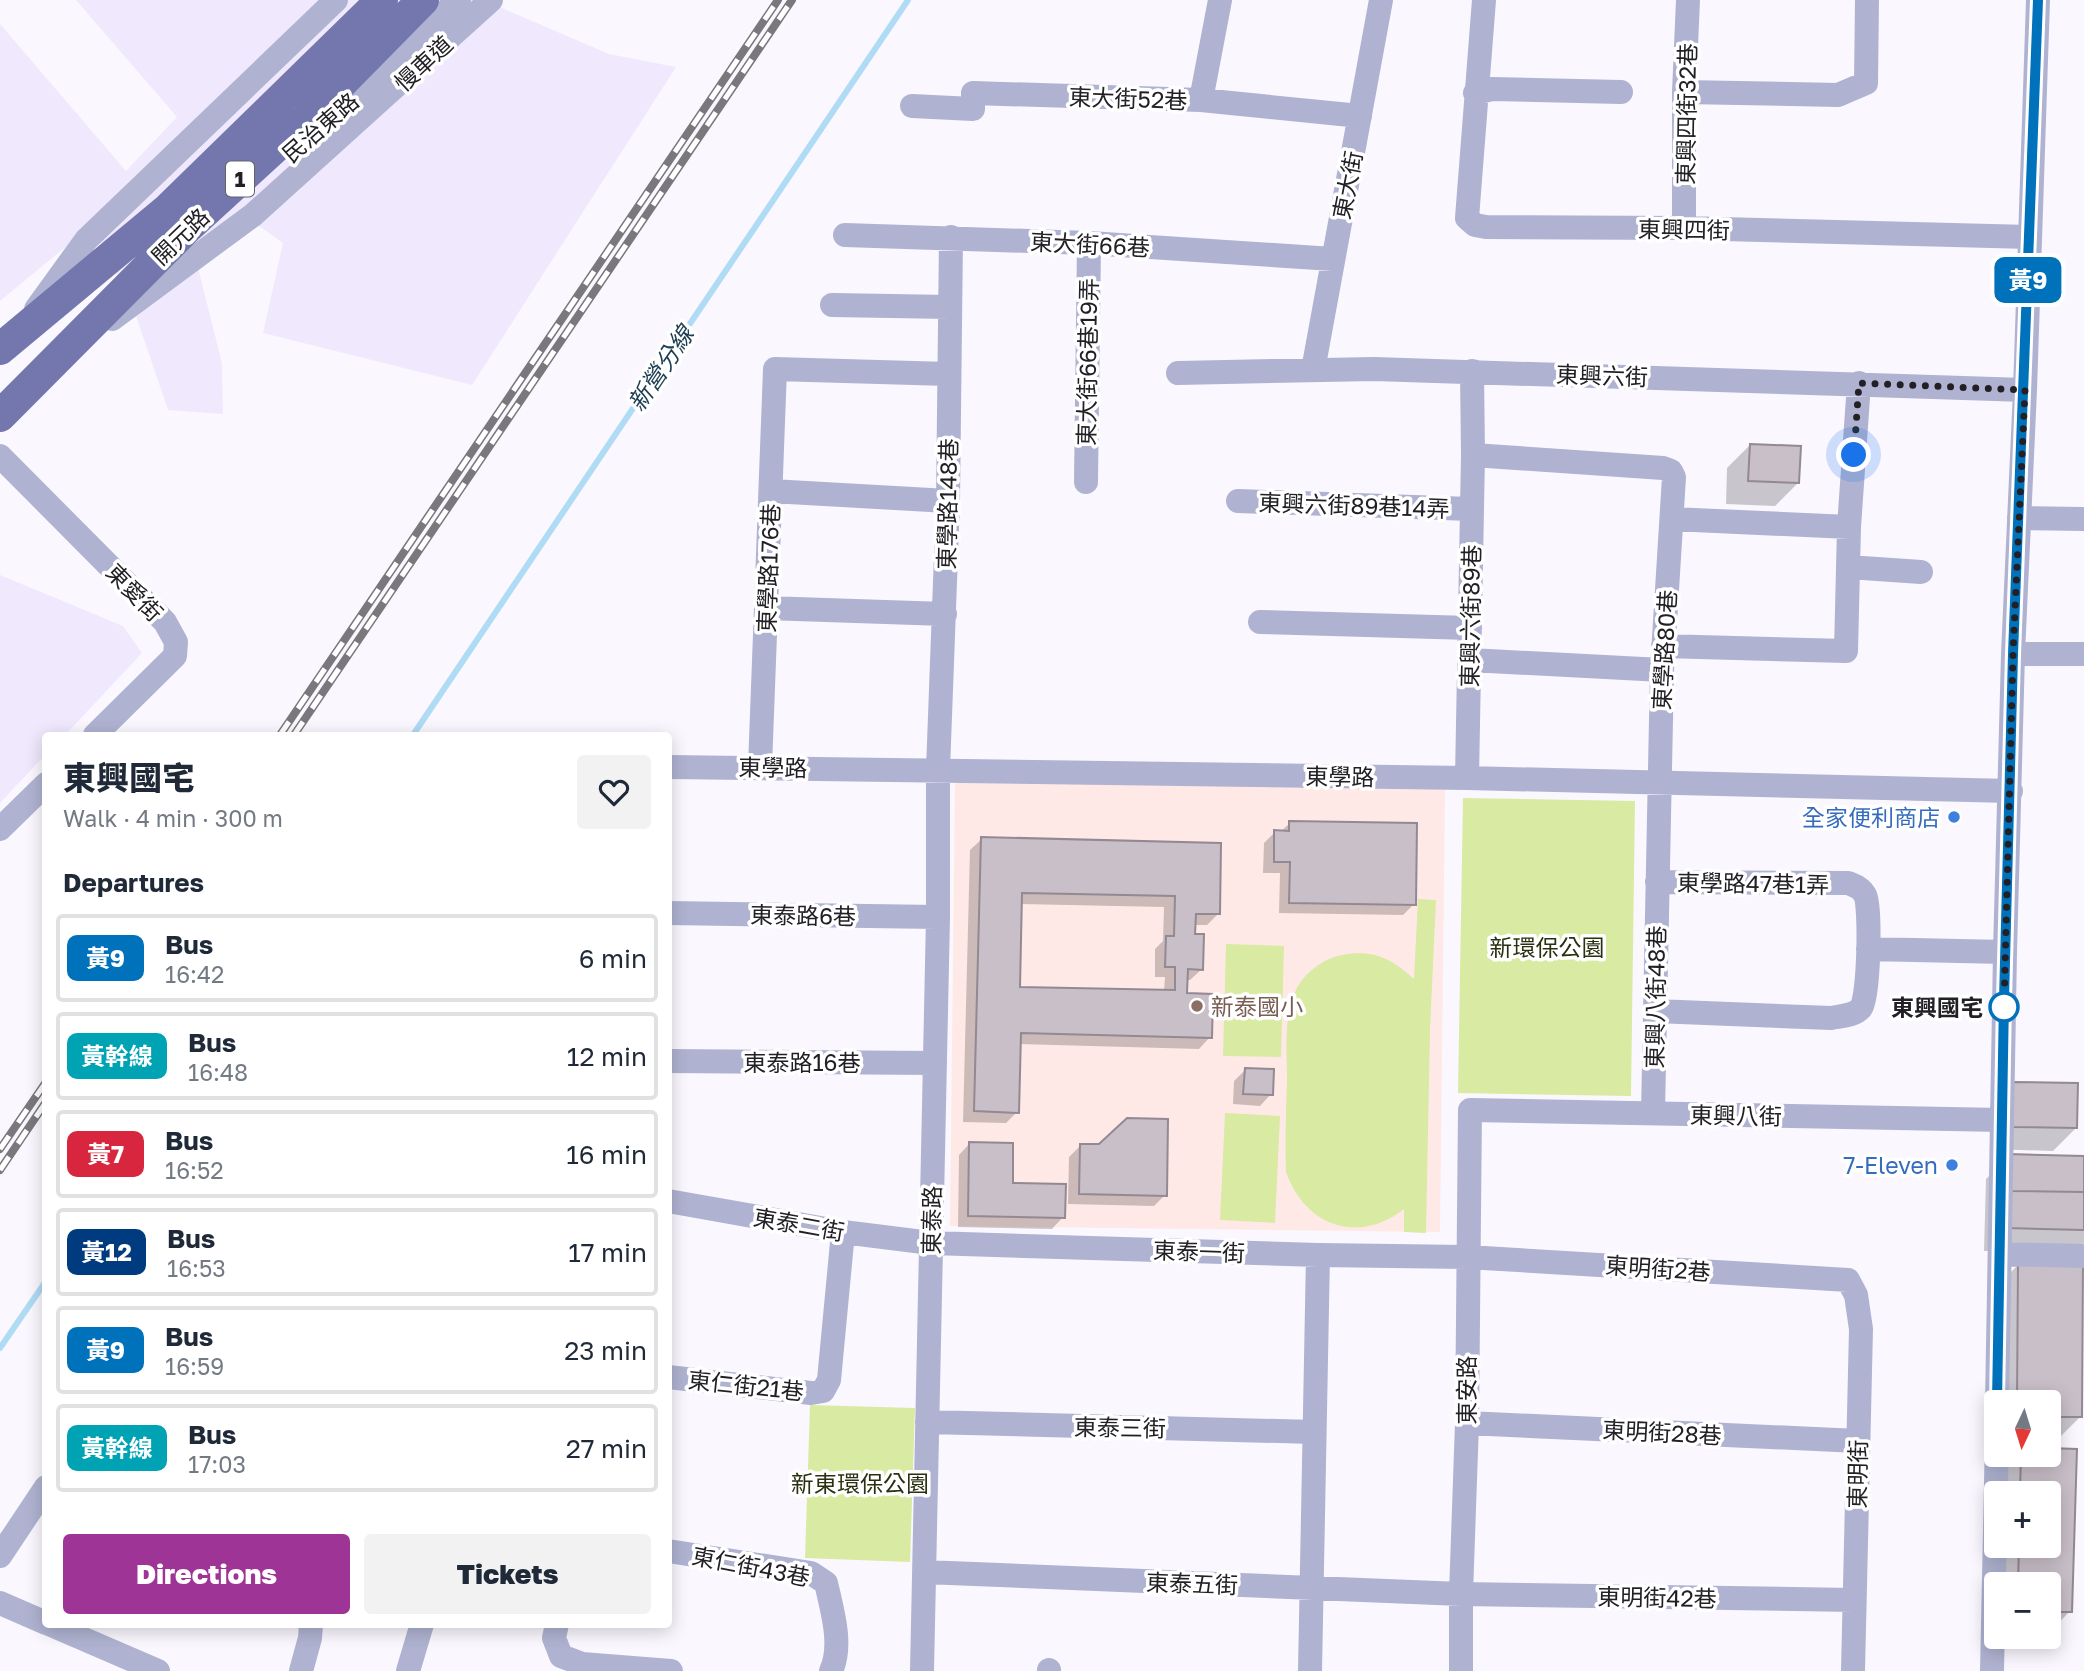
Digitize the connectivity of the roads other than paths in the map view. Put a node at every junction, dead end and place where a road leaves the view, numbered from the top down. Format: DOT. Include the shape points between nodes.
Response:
graph roads {
  1 [pos="336,0"];
  2 [pos="371,0"];
  3 [pos="382,0"];
  4 [pos="423,0"];
  5 [pos="459,0"];
  6 [pos="491,0"];
  7 [pos="1220,0"];
  8 [pos="1381,0"];
  9 [pos="1484,0"];
  10 [pos="1688,0"];
  11 [pos="1867,0"];
  12 [pos="2038,0"];
  13 [pos="1621,92"];
  14 [pos="1684,92"];
  15 [pos="1475,93"];
  16 [pos="1201,100"];
  17 [pos="912,107"];
  18 [pos="1360,116"];
  19 [pos="1684,228"];
  20 [pos="845,235"];
  21 [pos="951,237"];
  22 [pos="2030,237"];
  23 [pos="1089,243"];
  24 [pos="1334,259"];
  25 [pos="832,305"];
  26 [pos="950,307"];
  27 [pos="11,339"];
  28 [pos="58,358"];
  29 [pos="1313,370"];
  30 [pos="1472,372"];
  31 [pos="1178,373"];
  32 [pos="948,374"];
  33 [pos="1859,383"];
  34 [pos="2025,390"];
  35 [pos="0,416"];
  36 [pos="1473,455"];
  37 [pos="0,456"];
  38 [pos="1086,482"];
  39 [pos="771,491"];
  40 [pos="948,501"];
  41 [pos="1238,501"];
  42 [pos="1471,509"];
  43 [pos="2019,518"];
  44 [pos="1672,519"];
  45 [pos="2084,519"];
  46 [pos="1849,527"];
  47 [pos="1848,567"];
  48 [pos="1921,572"];
  49 [pos="766,608"];
  50 [pos="945,614"];
  51 [pos="1260,622"];
  52 [pos="1470,628"];
  53 [pos="2084,653"];
  54 [pos="2013,654"];
  55 [pos="1662,658"];
  56 [pos="1470,660"];
  57 [pos="98,732"];
  58 [pos="760,766"];
  59 [pos="672,767"];
  60 [pos="938,770"];
  61 [pos="1467,778"];
  62 [pos="1658,782"];
  63 [pos="42,788"];
  64 [pos="2011,791"];
  65 [pos="0,829"];
  66 [pos="1657,882"];
  67 [pos="672,913"];
  68 [pos="938,917"];
  69 [pos="1868,949"];
  70 [pos="2005,952"];
  71 [pos="1656,1011"];
  72 [pos="672,1061"];
  73 [pos="935,1063"];
  74 [pos="1470,1110"];
  75 [pos="1653,1113"];
  76 [pos="2002,1120"];
  77 [pos="672,1202"];
  78 [pos="843,1232"];
  79 [pos="930,1243"];
  80 [pos="2000,1254"];
  81 [pos="1318,1255"];
  82 [pos="1467,1256"];
  83 [pos="2084,1256"];
  84 [pos="1849,1280"];
  85 [pos="672,1377"];
  86 [pos="1997,1390"];
  87 [pos="927,1422"];
  88 [pos="1466,1423"];
  89 [pos="1314,1432"];
  90 [pos="1858,1441"];
  91 [pos="1996,1467"];
  92 [pos="42,1498"];
  93 [pos="672,1552"];
  94 [pos="0,1556"];
  95 [pos="924,1572"];
  96 [pos="1310,1588"];
  97 [pos="1461,1594"];
  98 [pos="1854,1600"];
  99 [pos="0,1603"];
  100 [pos="42,1621"];
  101 [pos="59,1628"];
  102 [pos="311,1628"];
  103 [pos="421,1628"];
  104 [pos="556,1628"];
  105 [pos="159,1671"];
  106 [pos="301,1671"];
  107 [pos="408,1671"];
  108 [pos="671,1671"];
  109 [pos="831,1671"];
  110 [pos="922,1671"];
  111 [pos="1310,1671"];
  112 [pos="1461,1671"];
  113 [pos="1853,1671"];
  114 [pos="1993,1671"];
  1 -- 27 [label="street" via="86,240"];
  2 -- 27 [label="street, 開元路"];
  3 -- 27 [label="main road, 開元路 / 1" via="168,209"];
  4 -- 28 [label="main road, 開元路 / 1"];
  5 -- 28 [label="street, 民治東路"];
  6 -- 28 [label="street, 慢車道" via="253,215"];
  7 -- 16 [label="street"];
  8 -- 18 [label="street, 東大街"];
  9 -- 15 [label="street"];
  10 -- 14 [label="street, 東興四街32巷"];
  11 -- 14 [label="street" via="1866,83 1838,95"];
  12 -- 22 [label="street"];
  13 -- 15 [label="street" via="1492,89"];
  14 -- 19 [label="street, 東興四街32巷"];
  15 -- 19 [label="street, 東興四街" via="1467,218 1475,225"];
  16 -- 17 [label="street, 東大街52巷" via="973,93 973,110"];
  16 -- 18 [label="street, 東大街52巷"];
  18 -- 24 [label="street, 東大街"];
  19 -- 22 [label="street, 東興四街"];
  20 -- 21 [label="street, 東大街66巷"];
  21 -- 23 [label="street, 東大街66巷"];
  21 -- 26 [label="street, 東學路148巷"];
  22 -- 34 [label="street"];
  23 -- 24 [label="street, 東大街66巷"];
  23 -- 38 [label="street, 東大街66巷19弄"];
  24 -- 29 [label="street, 東大街"];
  25 -- 26 [label="street"];
  26 -- 32 [label="street, 東學路148巷"];
  28 -- 35 [label="main road, 開元路 / 1"];
  29 -- 30 [label="street, 東興六街"];
  29 -- 31 [label="street, 東興六街"];
  30 -- 33 [label="street, 東興六街"];
  30 -- 36 [label="street, 東興六街89巷"];
  32 -- 39 [label="street, 東學路176巷" via="775,369"];
  32 -- 40 [label="street, 東學路148巷"];
  33 -- 34 [label="street, 東興六街"];
  33 -- 46 [label="street"];
  34 -- 43 [label="street"];
  36 -- 42 [label="street, 東興六街89巷"];
  36 -- 44 [label="street" via="1663,468 1674,477"];
  37 -- 57 [label="street, 東愛街" via="165,622 176,642 175,656"];
  39 -- 40 [label="street"];
  39 -- 49 [label="street, 東學路176巷"];
  40 -- 50 [label="street, 東學路148巷"];
  41 -- 42 [label="street, 東興六街89巷14弄"];
  42 -- 52 [label="street, 東興六街89巷"];
  43 -- 45 [label="street"];
  43 -- 54 [label="street"];
  44 -- 46 [label="street"];
  44 -- 55 [label="street, 東學路80巷"];
  46 -- 47 [label="street"];
  47 -- 48 [label="street"];
  47 -- 55 [label="street" via="1846,651"];
  49 -- 50 [label="street"];
  49 -- 58 [label="street, 東學路176巷"];
  50 -- 60 [label="street, 東學路148巷"];
  51 -- 52 [label="street"];
  52 -- 56 [label="street, 東興六街89巷"];
  53 -- 54 [label="street"];
  54 -- 64 [label="street"];
  55 -- 56 [label="street"];
  55 -- 62 [label="street, 東學路80巷"];
  56 -- 61 [label="street, 東興六街89巷"];
  58 -- 59 [label="street, 東學路"];
  58 -- 60 [label="street, 東學路"];
  60 -- 61 [label="street, 東學路"];
  60 -- 68 [label="street, 東泰路"];
  61 -- 62 [label="street, 東學路"];
  62 -- 64 [label="street, 東學路"];
  62 -- 66 [label="street, 東學路80巷"];
  63 -- 65 [label="street"];
  64 -- 70 [label="street"];
  66 -- 69 [label="street, 東學路47巷1弄" via="1848,883 1860,888 1867,898"];
  66 -- 71 [label="street, 東興八街48巷"];
  67 -- 68 [label="street, 東泰路6巷"];
  68 -- 73 [label="street, 東泰路"];
  69 -- 70 [label="street"];
  69 -- 71 [label="street" via="1866,999 1848,1015"];
  70 -- 76 [label="street"];
  71 -- 75 [label="street, 東興八街48巷"];
  72 -- 73 [label="street, 東泰路16巷"];
  73 -- 79 [label="street, 東泰路"];
  74 -- 75 [label="street, 東興八街"];
  74 -- 82 [label="street, 東安路"];
  75 -- 76 [label="street, 東興八街"];
  76 -- 80 [label="street"];
  77 -- 78 [label="street, 東泰二街"];
  78 -- 79 [label="street, 東泰二街"];
  78 -- 85 [label="street, 東仁街21巷" via="829,1380 823,1391"];
  79 -- 81 [label="street, 東泰一街"];
  79 -- 87 [label="street, 東泰路"];
  80 -- 83 [label="street"];
  80 -- 86 [label="street"];
  81 -- 82 [label="street, 東泰一街"];
  81 -- 89 [label="street"];
  82 -- 84 [label="street, 東明街2巷"];
  82 -- 88 [label="street, 東安路"];
  84 -- 90 [label="street, 東明街" via="1861,1329"];
  87 -- 89 [label="street, 東泰三街"];
  87 -- 95 [label="street, 東泰路"];
  88 -- 90 [label="street, 東明街28巷"];
  88 -- 97 [label="street, 東安路"];
  89 -- 96 [label="street"];
  90 -- 98 [label="street, 東明街"];
  91 -- 114 [label="street"];
  92 -- 94 [label="street"];
  93 -- 109 [label="street, 東仁街43巷" via="811,1573 826,1583 836,1630"];
  95 -- 96 [label="street, 東泰五街"];
  95 -- 110 [label="street, 東泰路"];
  96 -- 97 [label="street, 東泰五街"];
  96 -- 111 [label="street"];
  97 -- 98 [label="street, 東明街42巷"];
  97 -- 112 [label="street, 東安路"];
  98 -- 113 [label="street, 東明街"];
  99 -- 100 [label="street"];
  101 -- 105 [label="street"];
  102 -- 106 [label="street"];
  103 -- 107 [label="street"];
  104 -- 108 [label="street" via="554,1638 561,1656 582,1664"];
}
